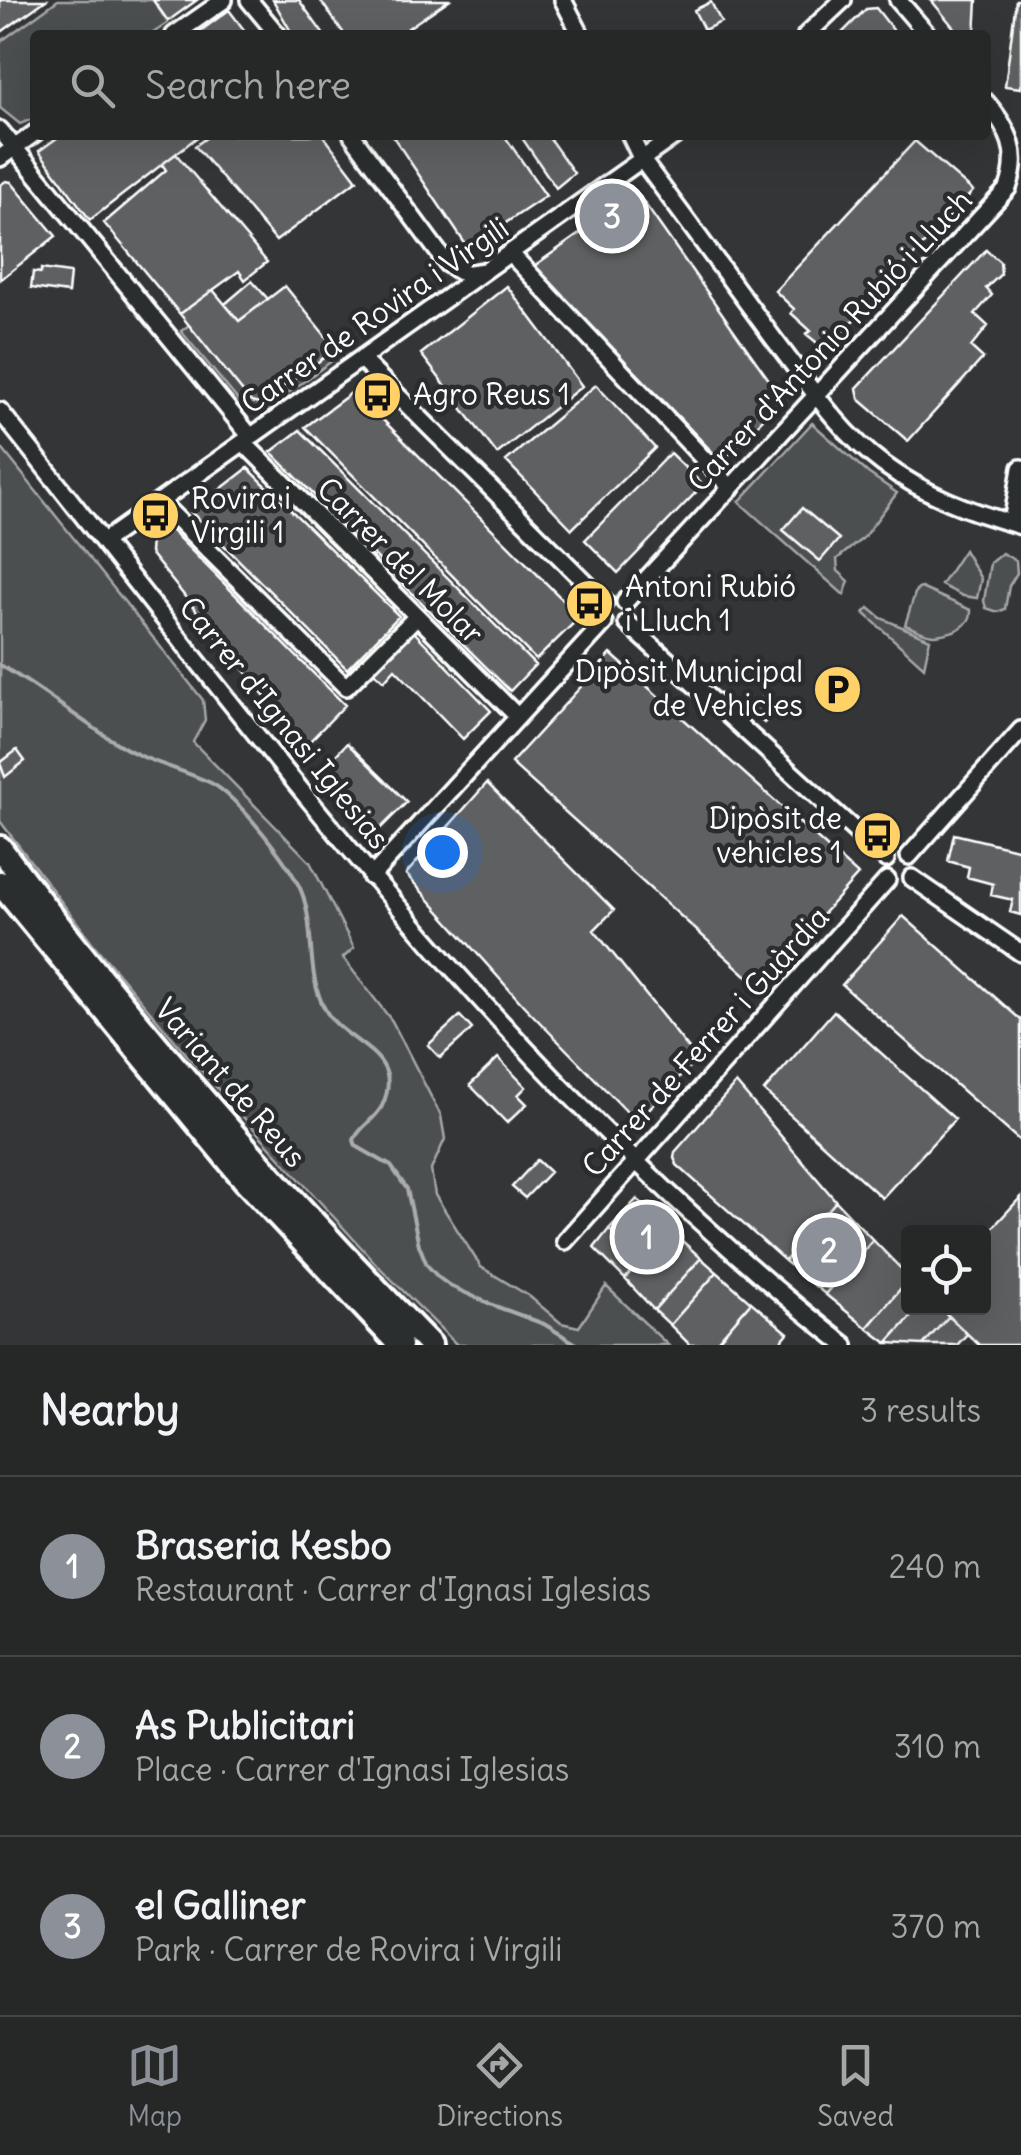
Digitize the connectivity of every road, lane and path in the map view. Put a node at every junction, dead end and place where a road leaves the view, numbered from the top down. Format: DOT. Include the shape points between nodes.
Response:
graph roads {
  1 [pos="224,0"];
  2 [pos="563,0"];
  3 [pos="843,0"];
  4 [pos="898,0"];
  5 [pos="254,2"];
  6 [pos="181,30"];
  7 [pos="274,30"];
  8 [pos="578,30"];
  9 [pos="811,30"];
  10 [pos="924,30"];
  11 [pos="991,109"];
  12 [pos="0,130"];
  13 [pos="30,137"];
  14 [pos="356,140"];
  15 [pos="632,140"];
  16 [pos="669,140"];
  17 [pos="7,153"];
  18 [pos="642,160"];
  19 [pos="510,254"];
  20 [pos="447,264"];
  21 [pos="491,268"];
  22 [pos="437,306"];
  23 [pos="362,360"];
  24 [pos="815,394"];
  25 [pos="0,411"];
  26 [pos="248,440"];
  27 [pos="1021,468"];
  28 [pos="730,488"];
  29 [pos="160,502"];
  30 [pos="1016,525"];
  31 [pos="104,541"];
  32 [pos="605,602"];
  33 [pos="625,602"];
  34 [pos="417,616"];
  35 [pos="627,623"];
  36 [pos="604,624"];
  37 [pos="518,717"];
  38 [pos="1021,730"];
  39 [pos="0,848"];
  40 [pos="909,856"];
  41 [pos="886,859"];
  42 [pos="371,877"];
  43 [pos="912,878"];
  44 [pos="887,880"];
  45 [pos="0,882"];
  46 [pos="1021,953"];
  47 [pos="634,1162"];
  48 [pos="565,1241"];
  49 [pos="317,1259"];
  50 [pos="356,1269"];
  51 [pos="385,1345"];
  52 [pos="400,1345"];
  53 [pos="430,1345"];
  54 [pos="442,1345"];
  55 [pos="845,1345"];
  1 -- 6 [label="street"];
  2 -- 8 [label="street"];
  3 -- 9 [label="street"];
  4 -- 10 [label="street"];
  5 -- 7 [label="street"];
  11 -- 24 [label="street, Carrer d'Antonio Rubió i Lluch" via="1016,144 1008,188"];
  12 -- 17 [label="street, Carrer del Molar"];
  13 -- 17 [label="street"];
  14 -- 20 [label="street"];
  15 -- 18 [label="street"];
  16 -- 18 [label="street, Carrer de Rovira i Virgili"];
  17 -- 26 [label="street, Carrer del Molar"];
  18 -- 19 [label="street, Carrer de Rovira i Virgili"];
  18 -- 24 [label="street"];
  19 -- 21 [label="street, Carrer de Rovira i Virgili"];
  19 -- 28 [label="street"];
  20 -- 21 [label="street" via="464,274"];
  20 -- 22 [label="street"];
  21 -- 22 [label="street, Carrer de Rovira i Virgili"];
  22 -- 23 [label="street, Carrer de Rovira i Virgili"];
  23 -- 26 [label="street, Carrer de Rovira i Virgili"];
  23 -- 32 [label="street"];
  24 -- 28 [label="street, Carrer d'Antonio Rubió i Lluch"];
  24 -- 30 [label="street" via="880,463 930,494"];
  25 -- 31 [label="street, Carrer d'Ignasi Iglesias"];
  26 -- 29 [label="street, Carrer de Rovira i Virgili"];
  26 -- 34 [label="street, Carrer del Molar"];
  27 -- 30 [label="street"];
  28 -- 33 [label="street, Carrer d'Antonio Rubió i Lluch"];
  29 -- 31 [label="street, Carrer de Rovira i Virgili"];
  29 -- 34 [label="street" via="346,687"];
  31 -- 42 [label="street, Carrer d'Ignasi Iglesias"];
  32 -- 33 [label="street"];
  32 -- 36 [label="street"];
  33 -- 35 [label="street"];
  34 -- 37 [label="street, Carrer del Molar"];
  35 -- 36 [label="street"];
  35 -- 41 [label="street"];
  36 -- 37 [label="street"];
  37 -- 42 [label="street"];
  38 -- 40 [label="street"];
  39 -- 50 [label="highway, Variant de Reus" via="136,1021"];
  40 -- 41 [label="street"];
  40 -- 43 [label="street"];
  41 -- 44 [label="street"];
  42 -- 47 [label="street, Carrer d'Ignasi Iglesias"];
  43 -- 44 [label="street" via="903,884"];
  43 -- 46 [label="street"];
  44 -- 47 [label="street, Carrer de Ferrer i Guàrdia"];
  45 -- 49 [label="highway, Variant de Reus"];
  47 -- 48 [label="street, Carrer de Ferrer i Guàrdia"];
  47 -- 55 [label="street, Carrer d'Ignasi Iglesias"];
  49 -- 51 [label="highway"];
  49 -- 52 [label="highway, Variant de Reus"];
  50 -- 53 [label="highway, Variant de Reus"];
  50 -- 54 [label="highway"];
}
